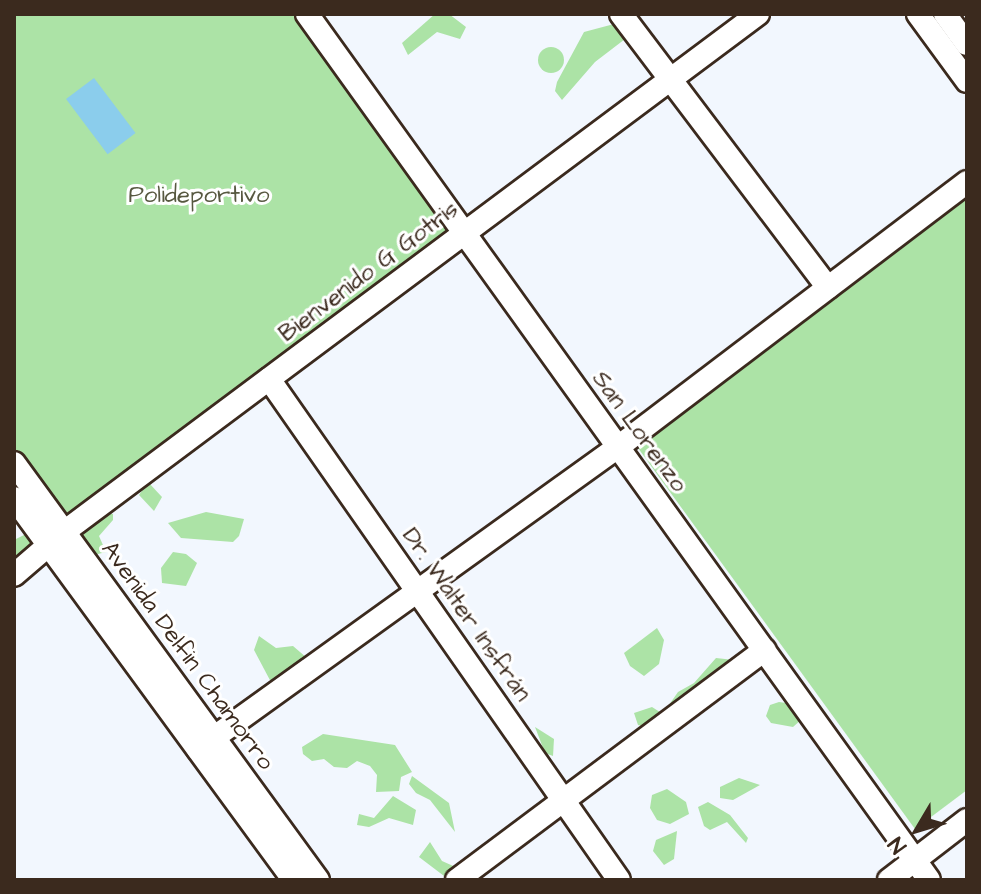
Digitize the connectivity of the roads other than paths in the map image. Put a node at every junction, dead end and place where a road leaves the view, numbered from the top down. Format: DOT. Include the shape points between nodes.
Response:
graph roads {
  1 [pos="621,14"];
  2 [pos="758,14"];
  3 [pos="918,14"];
  4 [pos="945,14"];
  5 [pos="316,17"];
  6 [pos="967,44"];
  7 [pos="670,80"];
  8 [pos="967,81"];
  9 [pos="967,182"];
  10 [pos="464,233"];
  11 [pos="828,288"];
  12 [pos="269,379"];
  13 [pos="618,447"];
  14 [pos="14,463"];
  15 [pos="14,498"];
  16 [pos="57,540"];
  17 [pos="14,575"];
  18 [pos="418,590"];
  19 [pos="764,650"];
  20 [pos="206,743"];
  21 [pos="561,800"];
  22 [pos="967,820"];
  23 [pos="915,860"];
  24 [pos="294,880"];
  25 [pos="318,880"];
  26 [pos="457,880"];
  27 [pos="619,880"];
  28 [pos="889,880"];
  29 [pos="929,880"];
  1 -- 7 [label="street"];
  2 -- 7 [label="street, Bienvenido G Gotris"];
  3 -- 8 [label="street"];
  4 -- 6 [label="street"];
  5 -- 10 [label="street, San Lorenzo"];
  7 -- 10 [label="street, Bienvenido G Gotris"];
  7 -- 11 [label="street"];
  9 -- 11 [label="street"];
  10 -- 12 [label="street, Bienvenido G Gotris"];
  10 -- 13 [label="street, San Lorenzo"];
  11 -- 13 [label="street"];
  12 -- 16 [label="street, Bienvenido G Gotris"];
  12 -- 18 [label="street, Dr. Walter Insfrán"];
  13 -- 18 [label="street"];
  13 -- 19 [label="street, San Lorenzo"];
  14 -- 16 [label="street, Avenida Delfin Chamorro"];
  15 -- 16 [label="street, Avenida Delfin Chamorro"];
  16 -- 17 [label="street, Bienvenido G Gotris"];
  16 -- 20 [label="street, Avenida Delfin Chamorro"];
  18 -- 20 [label="street"];
  18 -- 21 [label="street, Dr. Walter Insfrán"];
  19 -- 21 [label="street"];
  19 -- 23 [label="street, San Lorenzo"];
  20 -- 24 [label="street, Avenida Delfin Chamorro"];
  20 -- 25 [label="street, Avenida Delfin Chamorro"];
  21 -- 26 [label="street"];
  21 -- 27 [label="street, Dr. Walter Insfrán"];
  22 -- 23 [label="street"];
  23 -- 28 [label="street"];
  23 -- 29 [label="street, San Lorenzo"];
}
